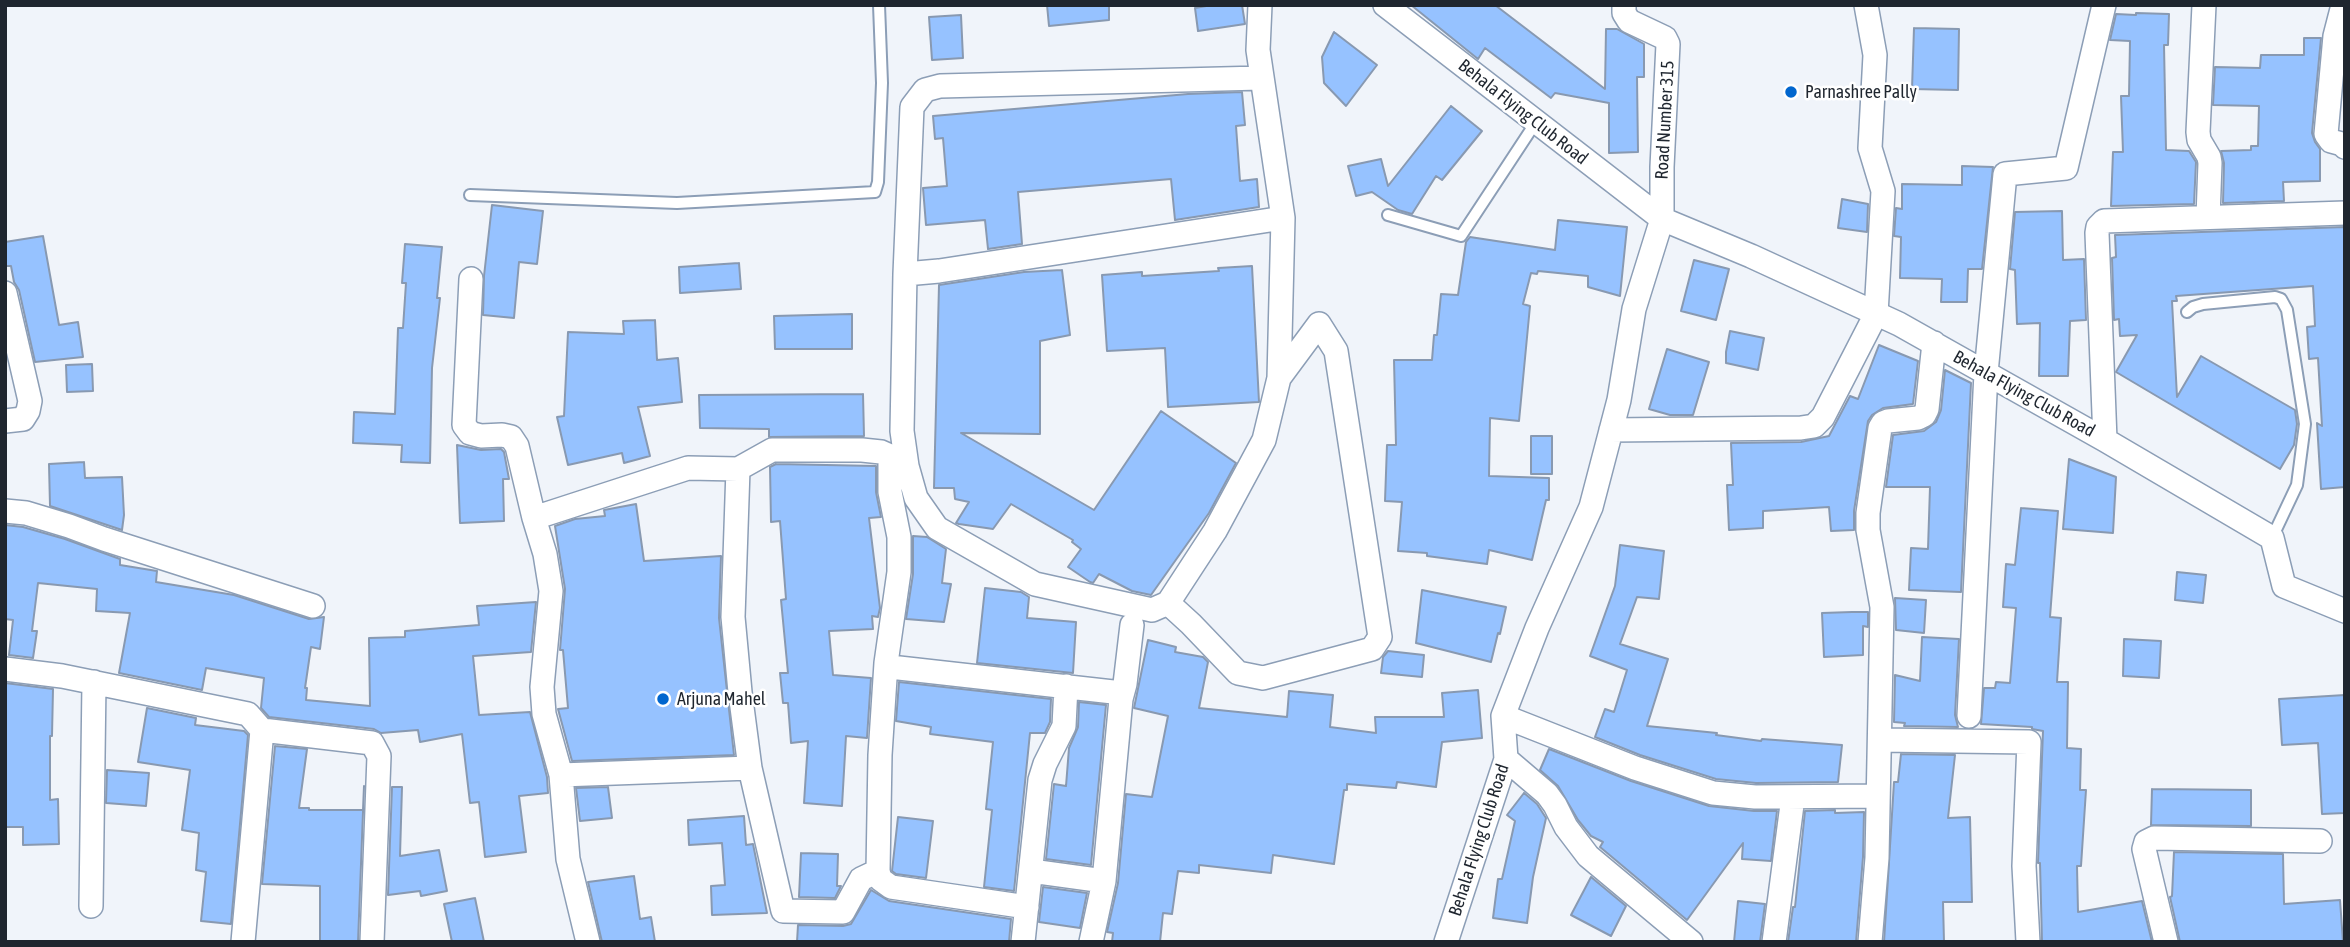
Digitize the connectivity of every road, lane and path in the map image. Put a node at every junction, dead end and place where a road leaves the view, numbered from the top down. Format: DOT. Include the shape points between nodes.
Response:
graph roads {
  1 [pos="879,5"];
  2 [pos="1260,5"];
  3 [pos="1385,5"];
  4 [pos="1624,5"];
  5 [pos="1866,5"];
  6 [pos="2104,5"];
  7 [pos="2204,5"];
  8 [pos="2343,5"];
  9 [pos="1261,78"];
  10 [pos="1536,121"];
  11 [pos="2345,147"];
  12 [pos="470,195"];
  13 [pos="2345,213"];
  14 [pos="1388,215"];
  15 [pos="2207,217"];
  16 [pos="1283,218"];
  17 [pos="1662,219"];
  18 [pos="905,274"];
  19 [pos="471,279"];
  20 [pos="5,293"];
  21 [pos="2187,312"];
  22 [pos="1876,314"];
  23 [pos="1934,344"];
  24 [pos="1986,373"];
  25 [pos="1279,378"];
  26 [pos="5,421"];
  27 [pos="1611,430"];
  28 [pos="2105,440"];
  29 [pos="738,469"];
  30 [pos="5,511"];
  31 [pos="534,518"];
  32 [pos="2272,538"];
  33 [pos="1168,603"];
  34 [pos="313,606"];
  35 [pos="2345,611"];
  36 [pos="1132,625"];
  37 [pos="886,663"];
  38 [pos="5,669"];
  39 [pos="94,682"];
  40 [pos="1066,686"];
  41 [pos="1122,693"];
  42 [pos="1503,716"];
  43 [pos="1969,716"];
  44 [pos="262,730"];
  45 [pos="1880,740"];
  46 [pos="1506,760"];
  47 [pos="750,768"];
  48 [pos="561,775"];
  49 [pos="1878,796"];
  50 [pos="1793,797"];
  51 [pos="2320,841"];
  52 [pos="878,871"];
  53 [pos="1031,871"];
  54 [pos="1104,881"];
  55 [pos="91,906"];
  56 [pos="1027,907"];
  57 [pos="243,942"];
  58 [pos="372,942"];
  59 [pos="587,942"];
  60 [pos="1023,942"];
  61 [pos="1091,942"];
  62 [pos="1446,942"];
  63 [pos="1691,942"];
  64 [pos="1774,942"];
  65 [pos="1870,942"];
  66 [pos="2028,942"];
  67 [pos="2166,942"];
  1 -- 12 [label="lane" via="882,83 875,192 677,203"];
  2 -- 9 [label="street"];
  3 -- 10 [label="street, Behala Flying Club Road"];
  4 -- 17 [label="street, Road Number 315" via="1629,21 1660,35 1668,44"];
  5 -- 22 [label="street" via="1875,55 1870,148 1883,191"];
  6 -- 24 [label="street" via="2066,168 2005,174"];
  7 -- 15 [label="street" via="2198,132 2210,163"];
  8 -- 11 [label="street" via="2335,36 2326,134"];
  9 -- 16 [label="street"];
  9 -- 18 [label="street" via="925,90 912,107"];
  10 -- 14 [label="lane" via="1461,236"];
  10 -- 17 [label="street, Behala Flying Club Road"];
  13 -- 15 [label="street"];
  15 -- 28 [label="street" via="2109,219 2098,227"];
  16 -- 18 [label="street"];
  16 -- 25 [label="street"];
  17 -- 22 [label="street, Behala Flying Club Road"];
  17 -- 27 [label="street, Behala Flying Club Road" via="1634,309"];
  18 -- 33 [label="street" via="902,431 916,498 937,528 1035,584 1152,610"];
  19 -- 31 [label="street" via="464,425 481,436 510,437 517,446"];
  20 -- 26 [label="street" via="30,401 23,419"];
  21 -- 32 [label="lane" via="2203,304 2275,298 2285,304 2305,424 2297,485"];
  22 -- 23 [label="street, Behala Flying Club Road"];
  22 -- 27 [label="street" via="1824,417 1814,426"];
  23 -- 24 [label="street, Behala Flying Club Road"];
  23 -- 45 [label="street" via="1924,415 1888,421 1880,428 1868,513 1882,607"];
  24 -- 28 [label="street, Behala Flying Club Road"];
  24 -- 43 [label="street"];
  25 -- 33 [label="street" via="1264,440 1215,531"];
  25 -- 33 [label="street" via="1319,324 1336,351 1380,636 1372,649 1263,678 1238,673"];
  27 -- 42 [label="street, Behala Flying Club Road" via="1591,507"];
  28 -- 32 [label="street, Behala Flying Club Road"];
  29 -- 31 [label="street" via="688,468"];
  29 -- 37 [label="street" via="772,450 862,450 890,456 899,572"];
  29 -- 47 [label="street" via="733,617"];
  30 -- 34 [label="street" via="69,526"];
  31 -- 48 [label="street" via="551,590 542,687 544,714"];
  32 -- 35 [label="street" via="2284,586"];
  36 -- 41 [label="street"];
  37 -- 40 [label="street"];
  37 -- 52 [label="street"];
  38 -- 39 [label="street"];
  39 -- 44 [label="street" via="248,714"];
  39 -- 55 [label="street"];
  40 -- 41 [label="street"];
  40 -- 53 [label="street" via="1064,726 1040,780"];
  41 -- 54 [label="street"];
  42 -- 46 [label="street, Behala Flying Club Road"];
  42 -- 50 [label="street" via="1634,768 1713,793"];
  44 -- 57 [label="street"];
  44 -- 58 [label="street" via="366,741 377,749"];
  45 -- 49 [label="street"];
  45 -- 66 [label="street" via="2029,742 2024,866"];
  46 -- 62 [label="street, Behala Flying Club Road"];
  46 -- 63 [label="street" via="1547,794 1588,856"];
  47 -- 48 [label="street"];
  47 -- 52 [label="street" via="783,911 843,912 861,879"];
  48 -- 59 [label="street" via="568,859"];
  49 -- 50 [label="street"];
  49 -- 65 [label="street"];
  50 -- 64 [label="street"];
  51 -- 67 [label="street" via="2154,838 2146,842"];
  52 -- 56 [label="street" via="891,887"];
  53 -- 54 [label="street"];
  53 -- 56 [label="street"];
  54 -- 61 [label="street"];
  56 -- 60 [label="street"];
}
